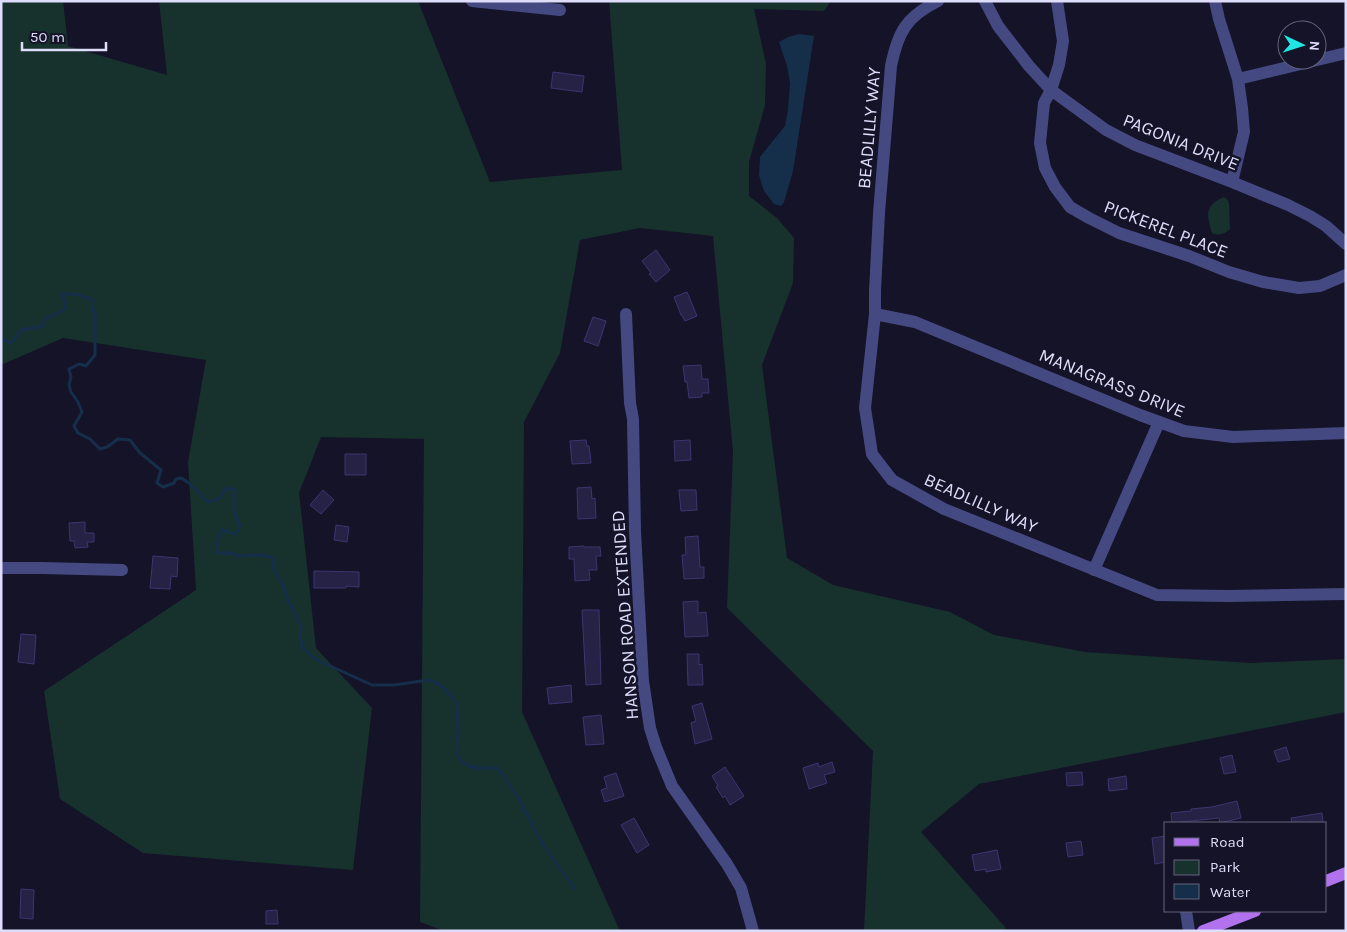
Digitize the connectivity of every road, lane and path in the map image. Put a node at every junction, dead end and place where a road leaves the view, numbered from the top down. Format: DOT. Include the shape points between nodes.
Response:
graph roads {
  1 [pos="472,1"];
  2 [pos="938,1"];
  3 [pos="986,1"];
  4 [pos="1057,1"];
  5 [pos="1215,1"];
  6 [pos="560,10"];
  7 [pos="1346,53"];
  8 [pos="1327,58"];
  9 [pos="1277,70"];
  10 [pos="1238,79"];
  11 [pos="1051,90"];
  12 [pos="1232,182"];
  13 [pos="1346,244"];
  14 [pos="1346,275"];
  15 [pos="626,314"];
  16 [pos="875,314"];
  17 [pos="1159,422"];
  18 [pos="1346,433"];
  19 [pos="1,568"];
  20 [pos="122,570"];
  21 [pos="1094,570"];
  22 [pos="1346,594"];
  23 [pos="1346,873"];
  24 [pos="1327,881"];
  25 [pos="1186,912"];
  26 [pos="1253,912"];
  27 [pos="1220,928"];
  28 [pos="753,931"];
  29 [pos="1189,931"];
  30 [pos="1203,931"];
  1 -- 6 [label="street"];
  2 -- 16 [label="street, BEADLILLY WAY" via="914,15 904,28 891,66 878,222"];
  3 -- 11 [label="street, PAGONIA DRIVE" via="998,26"];
  4 -- 11 [label="street, PICKEREL PLACE" via="1063,41"];
  5 -- 10 [label="street"];
  7 -- 8 [label="street"];
  9 -- 10 [label="street"];
  10 -- 12 [label="street" via="1244,132"];
  11 -- 12 [label="street, PAGONIA DRIVE" via="1106,130 1135,145"];
  11 -- 14 [label="street, PICKEREL PLACE" via="1044,103 1040,143 1045,168 1070,207 1119,233 1263,282 1299,288 1320,286"];
  12 -- 13 [label="street, PAGONIA DRIVE" via="1310,216"];
  15 -- 28 [label="street, HANSON ROAD EXTENDED" via="633,419 634,531 643,681 650,728 672,786 741,888"];
  16 -- 17 [label="street, MANAGRASS DRIVE" via="915,322"];
  16 -- 21 [label="street, BEADLILLY WAY" via="865,408 872,454 892,480 944,509"];
  17 -- 18 [label="street, MANAGRASS DRIVE" via="1184,431 1233,437"];
  17 -- 21 [label="street"];
  19 -- 20 [label="street"];
  21 -- 22 [label="street, BEADLILLY WAY" via="1156,595"];
  23 -- 24 [label="main road"];
  25 -- 29 [label="street"];
  26 -- 27 [label="main road"];
  27 -- 30 [label="main road"];
}
